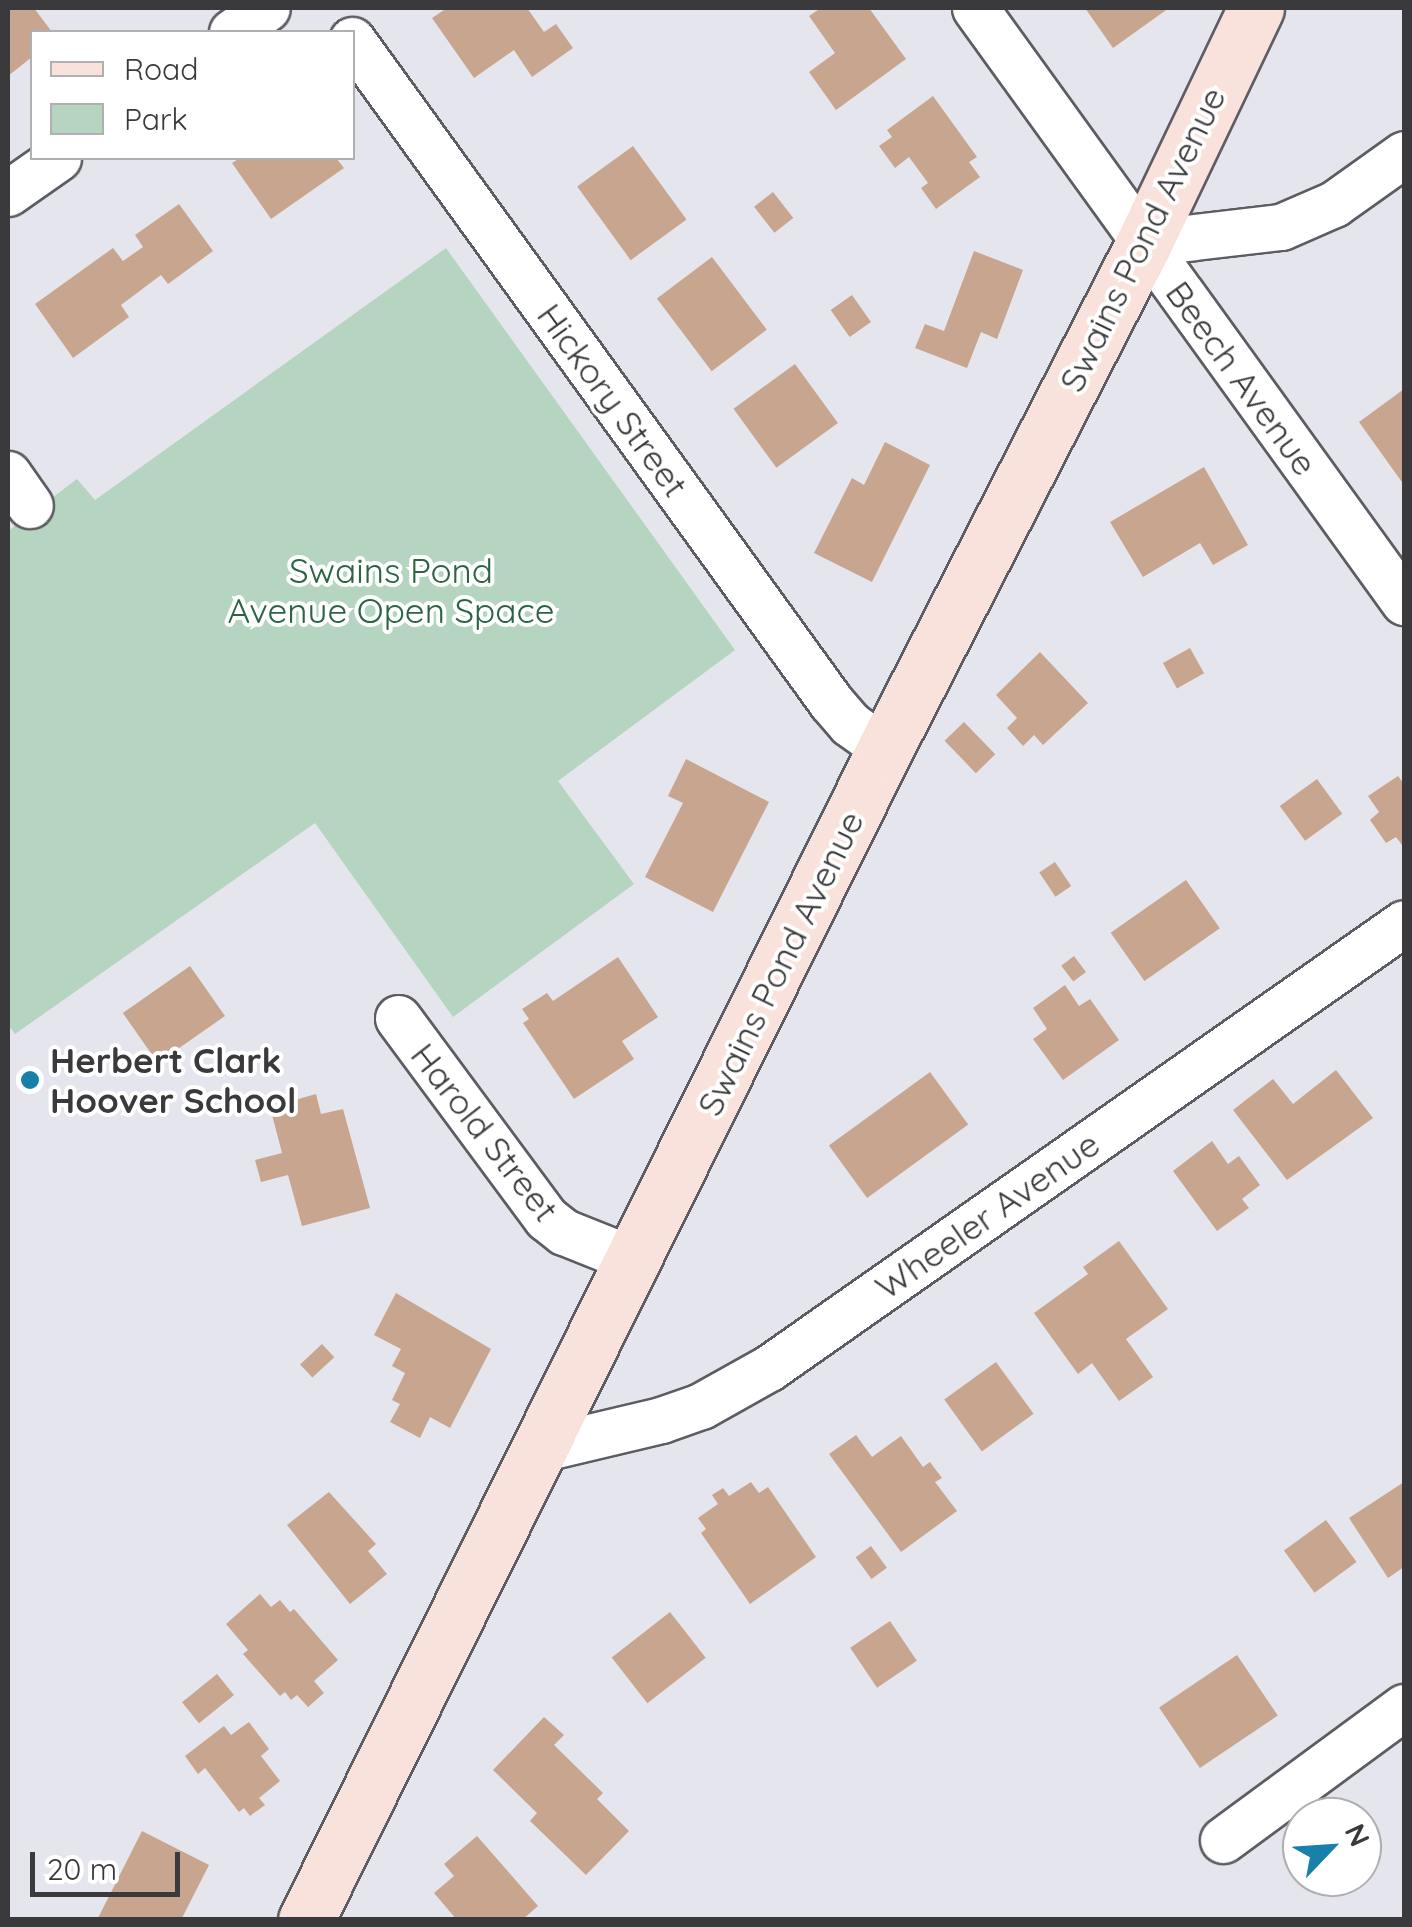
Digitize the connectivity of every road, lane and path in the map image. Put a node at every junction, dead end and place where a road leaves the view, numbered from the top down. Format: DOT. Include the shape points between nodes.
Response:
graph roads {
  1 [pos="268,8"];
  2 [pos="329,8"];
  3 [pos="975,8"];
  4 [pos="1256,8"];
  5 [pos="235,30"];
  6 [pos="346,30"];
  7 [pos="355,44"];
  8 [pos="1404,154"];
  9 [pos="55,160"];
  10 [pos="8,194"];
  11 [pos="1144,243"];
  12 [pos="1404,602"];
  13 [pos="885,749"];
  14 [pos="1404,924"];
  15 [pos="398,1018"];
  16 [pos="634,1260"];
  17 [pos="542,1448"];
  18 [pos="1404,1707"];
  19 [pos="1223,1840"];
  20 [pos="306,1920"];
  1 -- 5 [label="street"];
  2 -- 6 [label="street"];
  3 -- 11 [label="street, Beech Avenue"];
  4 -- 11 [label="street, Swains Pond Avenue"];
  7 -- 13 [label="street, Hickory Street" via="831,702"];
  8 -- 11 [label="street" via="1334,204 1281,227"];
  9 -- 10 [label="street"];
  11 -- 12 [label="street, Beech Avenue"];
  11 -- 13 [label="street, Swains Pond Avenue"];
  13 -- 16 [label="street, Swains Pond Avenue"];
  14 -- 17 [label="street, Wheeler Avenue" via="769,1368 702,1406"];
  15 -- 16 [label="street, Harold Street" via="546,1218"];
  16 -- 17 [label="street, Swains Pond Avenue"];
  17 -- 20 [label="street, Swains Pond Avenue"];
  18 -- 19 [label="street"];
}
